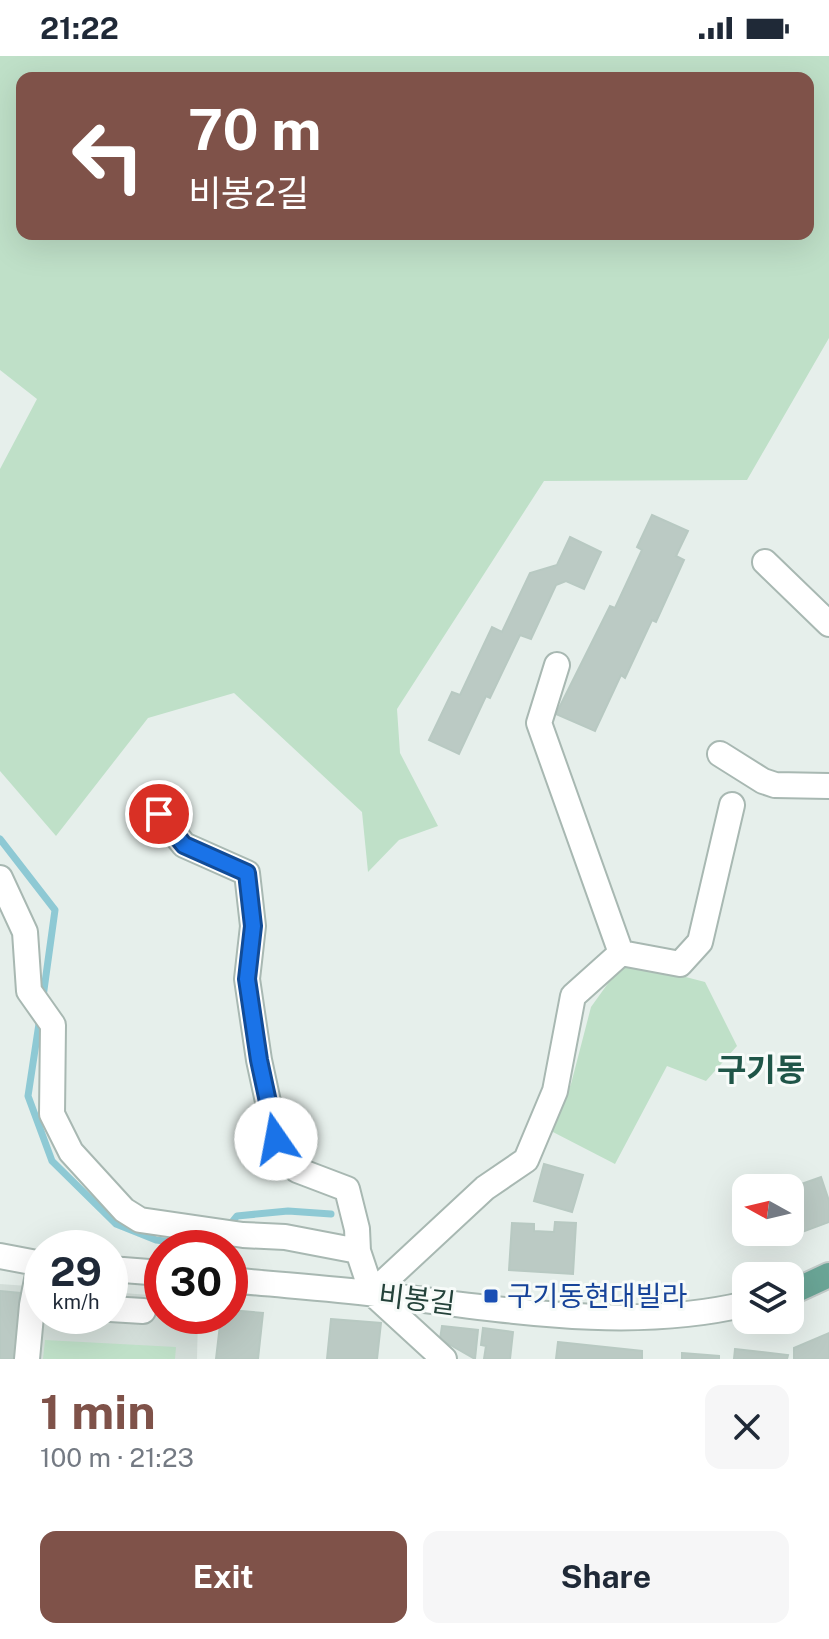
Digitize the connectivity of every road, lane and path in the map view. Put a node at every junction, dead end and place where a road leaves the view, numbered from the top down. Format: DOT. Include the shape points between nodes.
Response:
graph roads {
  1 [pos="765,562"];
  2 [pos="829,624"];
  3 [pos="557,665"];
  4 [pos="720,754"];
  5 [pos="829,786"];
  6 [pos="732,805"];
  7 [pos="159,814"];
  8 [pos="0,878"];
  9 [pos="621,953"];
  10 [pos="358,1251"];
  11 [pos="0,1256"];
  12 [pos="24,1261"];
  13 [pos="829,1275"];
  14 [pos="248,1282"];
  15 [pos="804,1287"];
  16 [pos="829,1292"];
  17 [pos="372,1293"];
  18 [pos="804,1293"];
  19 [pos="732,1307"];
  20 [pos="128,1310"];
  21 [pos="143,1311"];
  22 [pos="32,1334"];
  23 [pos="27,1359"];
  24 [pos="444,1359"];
  1 -- 2 [label="street"];
  3 -- 9 [label="street" via="539,723"];
  4 -- 5 [label="street" via="775,785"];
  6 -- 9 [label="street" via="700,942 680,964"];
  7 -- 10 [label="street" via="184,845 247,873 253,926 247,979 276,1139 297,1170 347,1189"];
  8 -- 10 [label="street" via="25,932 29,991 53,1025 52,1114 71,1152 124,1210 140,1220"];
  9 -- 17 [label="street" via="573,996 555,1091 526,1160 485,1188"];
  10 -- 17 [label="street"];
  11 -- 12 [label="street"];
  13 -- 15 [label="main road"];
  14 -- 17 [label="street, 비봉길"];
  16 -- 18 [label="main road"];
  17 -- 19 [label="street, 비봉길" via="506,1311 619,1317"];
  17 -- 24 [label="street"];
  20 -- 21 [label="street"];
  22 -- 23 [label="street"];
}
